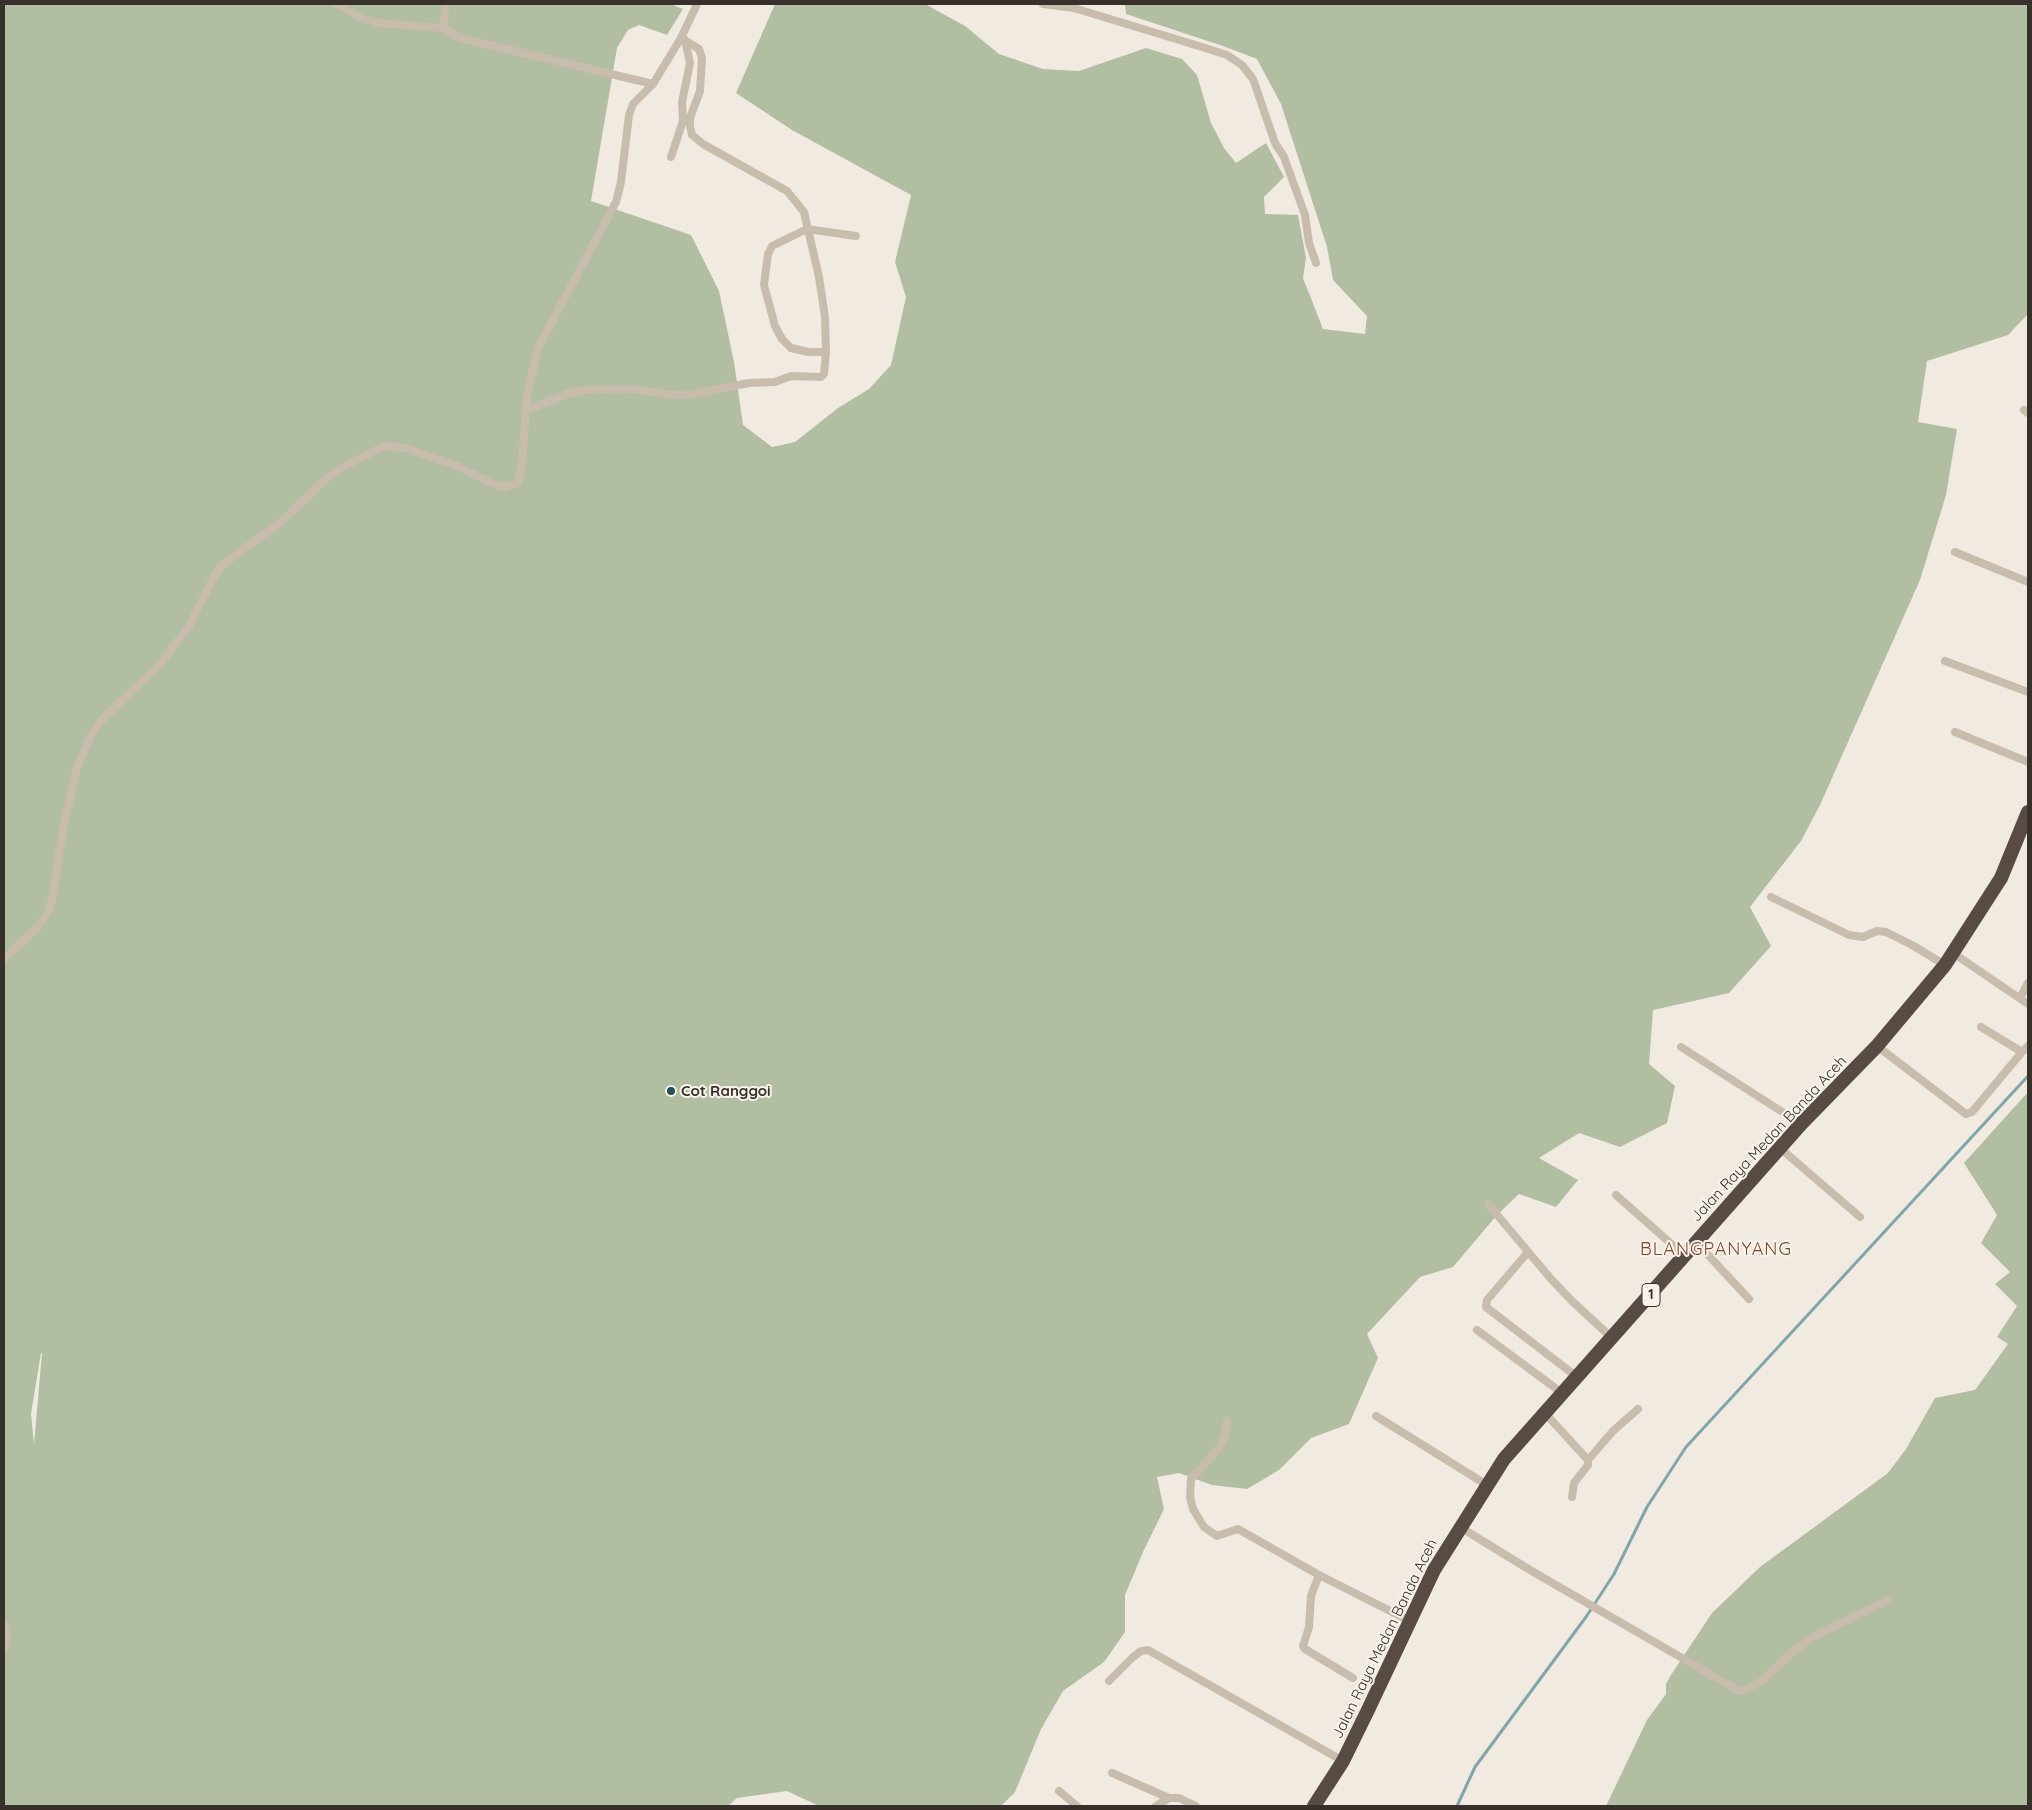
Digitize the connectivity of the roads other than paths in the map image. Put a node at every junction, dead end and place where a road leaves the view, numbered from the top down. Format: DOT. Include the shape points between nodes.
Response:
graph roads {
  1 [pos="337,4"];
  2 [pos="697,4"];
  3 [pos="1043,4"];
  4 [pos="445,8"];
  5 [pos="444,28"];
  6 [pos="683,39"];
  7 [pos="653,84"];
  8 [pos="671,156"];
  9 [pos="807,229"];
  10 [pos="856,236"];
  11 [pos="1316,263"];
  12 [pos="826,352"];
  13 [pos="526,410"];
  14 [pos="1955,552"];
  15 [pos="2028,582"];
  16 [pos="1945,661"];
  17 [pos="2028,692"];
  18 [pos="1955,732"];
  19 [pos="2028,762"];
  20 [pos="2028,812"];
  21 [pos="1772,897"];
  22 [pos="1953,953"];
  23 [pos="4,959"];
  24 [pos="1945,965"];
  25 [pos="2028,983"];
  26 [pos="2020,998"];
  27 [pos="2028,1004"];
  28 [pos="1981,1027"];
  29 [pos="1877,1046"];
  30 [pos="2028,1046"];
  31 [pos="1681,1047"];
  32 [pos="2022,1052"];
  33 [pos="1801,1124"];
  34 [pos="1780,1148"];
  35 [pos="1616,1195"];
  36 [pos="1488,1204"];
  37 [pos="1860,1217"];
  38 [pos="1696,1242"];
  39 [pos="1528,1252"];
  40 [pos="1685,1256"];
  41 [pos="1748,1299"];
  42 [pos="1477,1330"];
  43 [pos="1612,1338"];
  44 [pos="1577,1377"];
  45 [pos="1562,1393"];
  46 [pos="1638,1409"];
  47 [pos="1544,1412"];
  48 [pos="1376,1416"];
  49 [pos="1227,1421"];
  50 [pos="1588,1460"];
  51 [pos="1487,1485"];
  52 [pos="1572,1497"];
  53 [pos="1460,1526"];
  54 [pos="1319,1575"];
  55 [pos="1888,1600"];
  56 [pos="1410,1621"];
  57 [pos="4,1625"];
  58 [pos="4,1650"];
  59 [pos="1354,1678"];
  60 [pos="1109,1681"];
  61 [pos="1342,1761"];
  62 [pos="1112,1772"];
  63 [pos="1059,1791"];
  64 [pos="1169,1798"];
  65 [pos="1077,1806"];
  66 [pos="1156,1806"];
  67 [pos="1196,1806"];
  68 [pos="1314,1806"];
  1 -- 5 [label="street" via="372,22"];
  2 -- 6 [label="street"];
  3 -- 11 [label="street" via="1074,8 1202,47 1227,55 1242,65 1253,79 1275,144 1284,157 1305,215"];
  4 -- 5 [label="street"];
  5 -- 7 [label="street" via="460,38"];
  6 -- 7 [label="street"];
  6 -- 8 [label="street" via="690,63 682,102 683,121"];
  6 -- 9 [label="street" via="699,48 702,58 700,91 690,118 692,134 703,144 788,191 804,212"];
  7 -- 13 [label="street" via="631,109 616,202 538,348"];
  9 -- 10 [label="street"];
  9 -- 12 [label="street" via="826,317"];
  9 -- 12 [label="street" via="772,246 765,267 764,285 772,318 782,339 791,348"];
  12 -- 13 [label="street" via="821,377 791,376 775,382 749,383 686,395 633,389 585,390"];
  13 -- 23 [label="street" via="518,483 498,486 406,448 382,447 328,477 281,522 222,565 189,626 161,663 100,722 90,737 76,771 48,913"];
  14 -- 15 [label="street"];
  16 -- 17 [label="street"];
  18 -- 19 [label="street"];
  20 -- 22 [label="highway, Jalan Raya Medan Banda Aceh / 1" via="2001,878"];
  21 -- 24 [label="street" via="1849,935 1863,937 1877,931 1886,932"];
  22 -- 24 [label="highway, Jalan Raya Medan Banda Aceh / 1"];
  22 -- 26 [label="street"];
  24 -- 29 [label="highway, Jalan Raya Medan Banda Aceh / 1"];
  25 -- 26 [label="street"];
  26 -- 27 [label="street"];
  28 -- 32 [label="street"];
  29 -- 32 [label="street" via="1966,1114 1972,1112"];
  29 -- 33 [label="highway, Jalan Raya Medan Banda Aceh / 1"];
  30 -- 32 [label="street"];
  31 -- 33 [label="street"];
  33 -- 34 [label="highway, Jalan Raya Medan Banda Aceh / 1"];
  34 -- 37 [label="street"];
  34 -- 38 [label="highway, Jalan Raya Medan Banda Aceh / 1"];
  35 -- 40 [label="street"];
  36 -- 39 [label="street"];
  38 -- 40 [label="highway, Jalan Raya Medan Banda Aceh / 1"];
  38 -- 41 [label="street"];
  39 -- 43 [label="street" via="1573,1302"];
  39 -- 44 [label="street" via="1487,1300 1486,1307"];
  40 -- 43 [label="highway, Jalan Raya Medan Banda Aceh / 1"];
  42 -- 45 [label="street"];
  43 -- 44 [label="highway, Jalan Raya Medan Banda Aceh / 1"];
  44 -- 45 [label="highway, Jalan Raya Medan Banda Aceh / 1"];
  45 -- 47 [label="highway, Jalan Raya Medan Banda Aceh / 1"];
  46 -- 50 [label="street"];
  47 -- 50 [label="street"];
  47 -- 51 [label="highway, Jalan Raya Medan Banda Aceh / 1" via="1504,1459"];
  48 -- 51 [label="street"];
  49 -- 54 [label="street" via="1219,1448 1191,1479 1192,1509 1212,1534 1217,1536 1238,1528"];
  50 -- 52 [label="street" via="1588,1465 1574,1483"];
  51 -- 53 [label="highway, Jalan Raya Medan Banda Aceh / 1"];
  53 -- 55 [label="street" via="1736,1690 1743,1691 1764,1680 1811,1638"];
  53 -- 56 [label="highway, Jalan Raya Medan Banda Aceh / 1" via="1434,1570"];
  54 -- 56 [label="street"];
  54 -- 59 [label="street" via="1310,1596 1309,1627 1303,1646"];
  56 -- 61 [label="highway, Jalan Raya Medan Banda Aceh / 1"];
  57 -- 58 [label="street" via="7,1639"];
  60 -- 61 [label="street" via="1133,1657 1148,1650"];
  61 -- 68 [label="highway, Jalan Raya Medan Banda Aceh / 1"];
  62 -- 64 [label="street"];
  63 -- 65 [label="street"];
  64 -- 66 [label="street"];
  64 -- 67 [label="street" via="1179,1798"];
}
